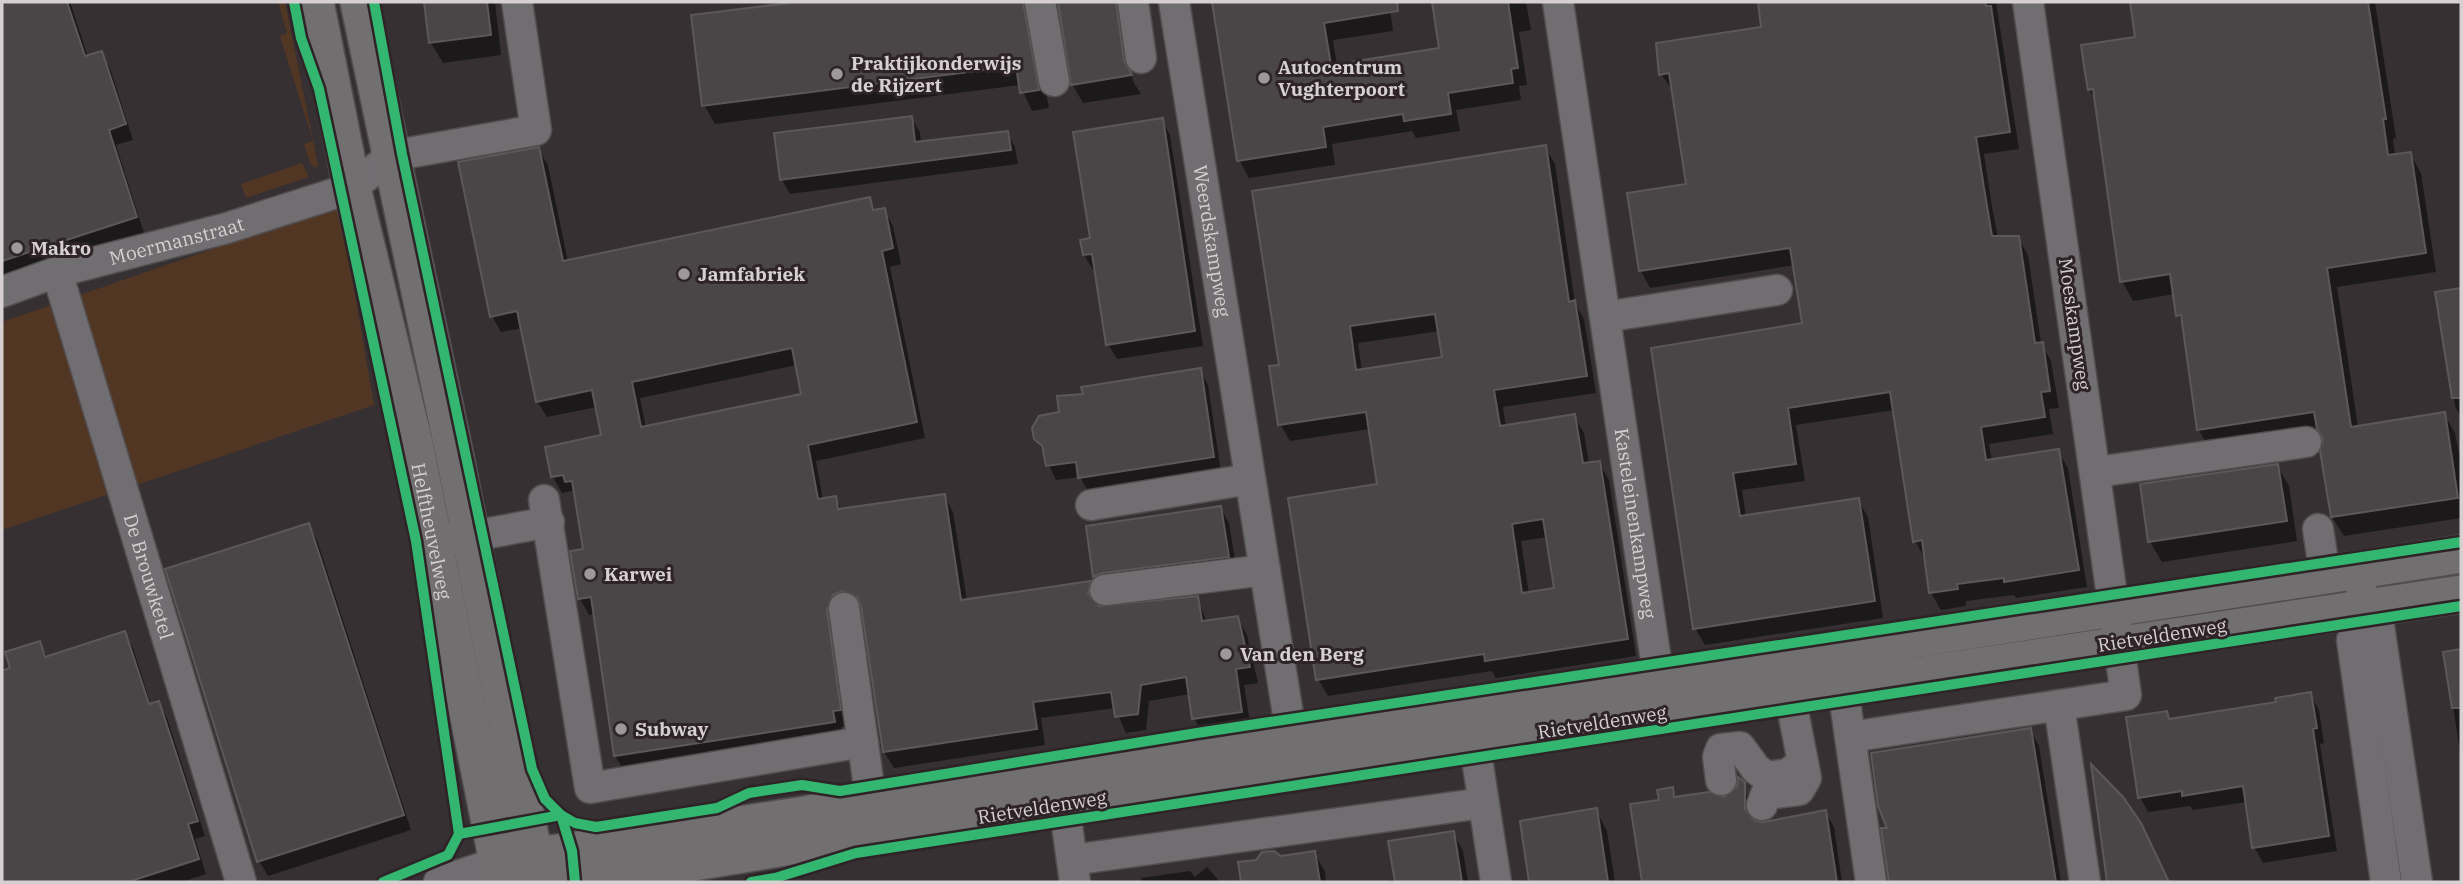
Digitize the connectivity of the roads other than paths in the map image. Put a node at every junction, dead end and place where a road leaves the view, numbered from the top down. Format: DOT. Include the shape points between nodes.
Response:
graph roads {
  1 [pos="315,2"];
  2 [pos="359,2"];
  3 [pos="517,2"];
  4 [pos="1040,2"];
  5 [pos="1133,2"];
  6 [pos="1174,2"];
  7 [pos="1558,2"];
  8 [pos="2028,2"];
  9 [pos="1141,58"];
  10 [pos="1054,81"];
  11 [pos="391,156"];
  12 [pos="352,188"];
  13 [pos="57,272"];
  14 [pos="1777,290"];
  15 [pos="2,292"];
  16 [pos="1605,317"];
  17 [pos="2306,442"];
  18 [pos="2096,472"];
  19 [pos="1250,479"];
  20 [pos="1091,505"];
  21 [pos="2318,529"];
  22 [pos="471,537"];
  23 [pos="435,543"];
  24 [pos="2461,554"];
  25 [pos="1265,570"];
  26 [pos="2342,573"];
  27 [pos="1105,590"];
  28 [pos="2461,594"];
  29 [pos="845,608"];
  30 [pos="2116,608"];
  31 [pos="2363,610"];
  32 [pos="2119,646"];
  33 [pos="1658,680"];
  34 [pos="1843,688"];
  35 [pos="1790,696"];
  36 [pos="2059,705"];
  37 [pos="1665,715"];
  38 [pos="1472,726"];
  39 [pos="1850,737"];
  40 [pos="863,742"];
  41 [pos="1294,754"];
  42 [pos="1799,755"];
  43 [pos="1721,780"];
  44 [pos="1062,789"];
  45 [pos="871,801"];
  46 [pos="1483,803"];
  47 [pos="1762,805"];
  48 [pos="1074,871"];
  49 [pos="546,873"];
  50 [pos="501,874"];
  51 [pos="241,882"];
  52 [pos="439,882"];
  53 [pos="1496,882"];
  54 [pos="1871,882"];
  55 [pos="2085,882"];
  56 [pos="2386,882"];
  57 [pos="2417,882"];
  1 -- 12 [label="main road, Helftheuvelweg"];
  2 -- 11 [label="main road, Helftheuvelweg"];
  3 -- 11 [label="street" via="536,130"];
  4 -- 10 [label="street"];
  5 -- 9 [label="street"];
  6 -- 19 [label="street, Weerdskampweg"];
  7 -- 16 [label="street, Kasteleinenkampweg"];
  8 -- 18 [label="street, Moeskampweg"];
  11 -- 12 [label="street"];
  11 -- 22 [label="main road, Helftheuvelweg"];
  12 -- 13 [label="street, Moermanstraat" via="227,228"];
  12 -- 23 [label="main road, Helftheuvelweg"];
  13 -- 15 [label="street, Moermanstraat"];
  13 -- 51 [label="street, De Brouwketel"];
  14 -- 16 [label="street"];
  16 -- 33 [label="street, Kasteleinenkampweg"];
  17 -- 18 [label="street"];
  18 -- 30 [label="street, Moeskampweg"];
  19 -- 20 [label="street"];
  19 -- 25 [label="street, Weerdskampweg"];
  21 -- 26 [label="street"];
  22 -- 23 [label="street"];
  22 -- 40 [label="street" via="547,511 590,788"];
  22 -- 49 [label="main road, Helftheuvelweg"];
  23 -- 50 [label="main road, Helftheuvelweg"];
  24 -- 26 [label="main road, Rietveldenweg"];
  25 -- 27 [label="street"];
  25 -- 41 [label="street, Weerdskampweg"];
  26 -- 30 [label="main road, Rietveldenweg"];
  26 -- 31 [label="street"];
  28 -- 31 [label="main road, Rietveldenweg"];
  29 -- 40 [label="street"];
  30 -- 32 [label="street, Moeskampweg"];
  30 -- 33 [label="main road, Rietveldenweg"];
  31 -- 32 [label="main road, Rietveldenweg"];
  31 -- 56 [label="street" via="2352,640"];
  31 -- 57 [label="street" via="2378,619"];
  32 -- 34 [label="main road, Rietveldenweg"];
  32 -- 36 [label="street, Rietveldenweg" via="2126,695"];
  33 -- 37 [label="street, Kasteleinenkampweg"];
  33 -- 38 [label="main road, Rietveldenweg"];
  34 -- 35 [label="main road, Rietveldenweg"];
  34 -- 39 [label="street"];
  35 -- 37 [label="main road, Rietveldenweg"];
  35 -- 42 [label="street"];
  36 -- 39 [label="street, Rietveldenweg"];
  36 -- 55 [label="street"];
  37 -- 38 [label="main road, Rietveldenweg"];
  38 -- 41 [label="main road, Rietveldenweg"];
  38 -- 46 [label="street"];
  39 -- 54 [label="street"];
  40 -- 45 [label="street"];
  41 -- 44 [label="main road, Rietveldenweg"];
  42 -- 43 [label="street" via="1774,763 1756,748 1721,749"];
  42 -- 47 [label="street" via="1806,778 1799,790 1766,794"];
  44 -- 45 [label="main road, Rietveldenweg"];
  44 -- 48 [label="street"];
  44 -- 49 [label="main road, Rietveldenweg" via="870,833"];
  45 -- 49 [label="main road, Rietveldenweg"];
  46 -- 48 [label="street"];
  46 -- 53 [label="street"];
  49 -- 50 [label="main road, Rietveldenweg"];
  50 -- 52 [label="street, Rietveldenweg"];
}
